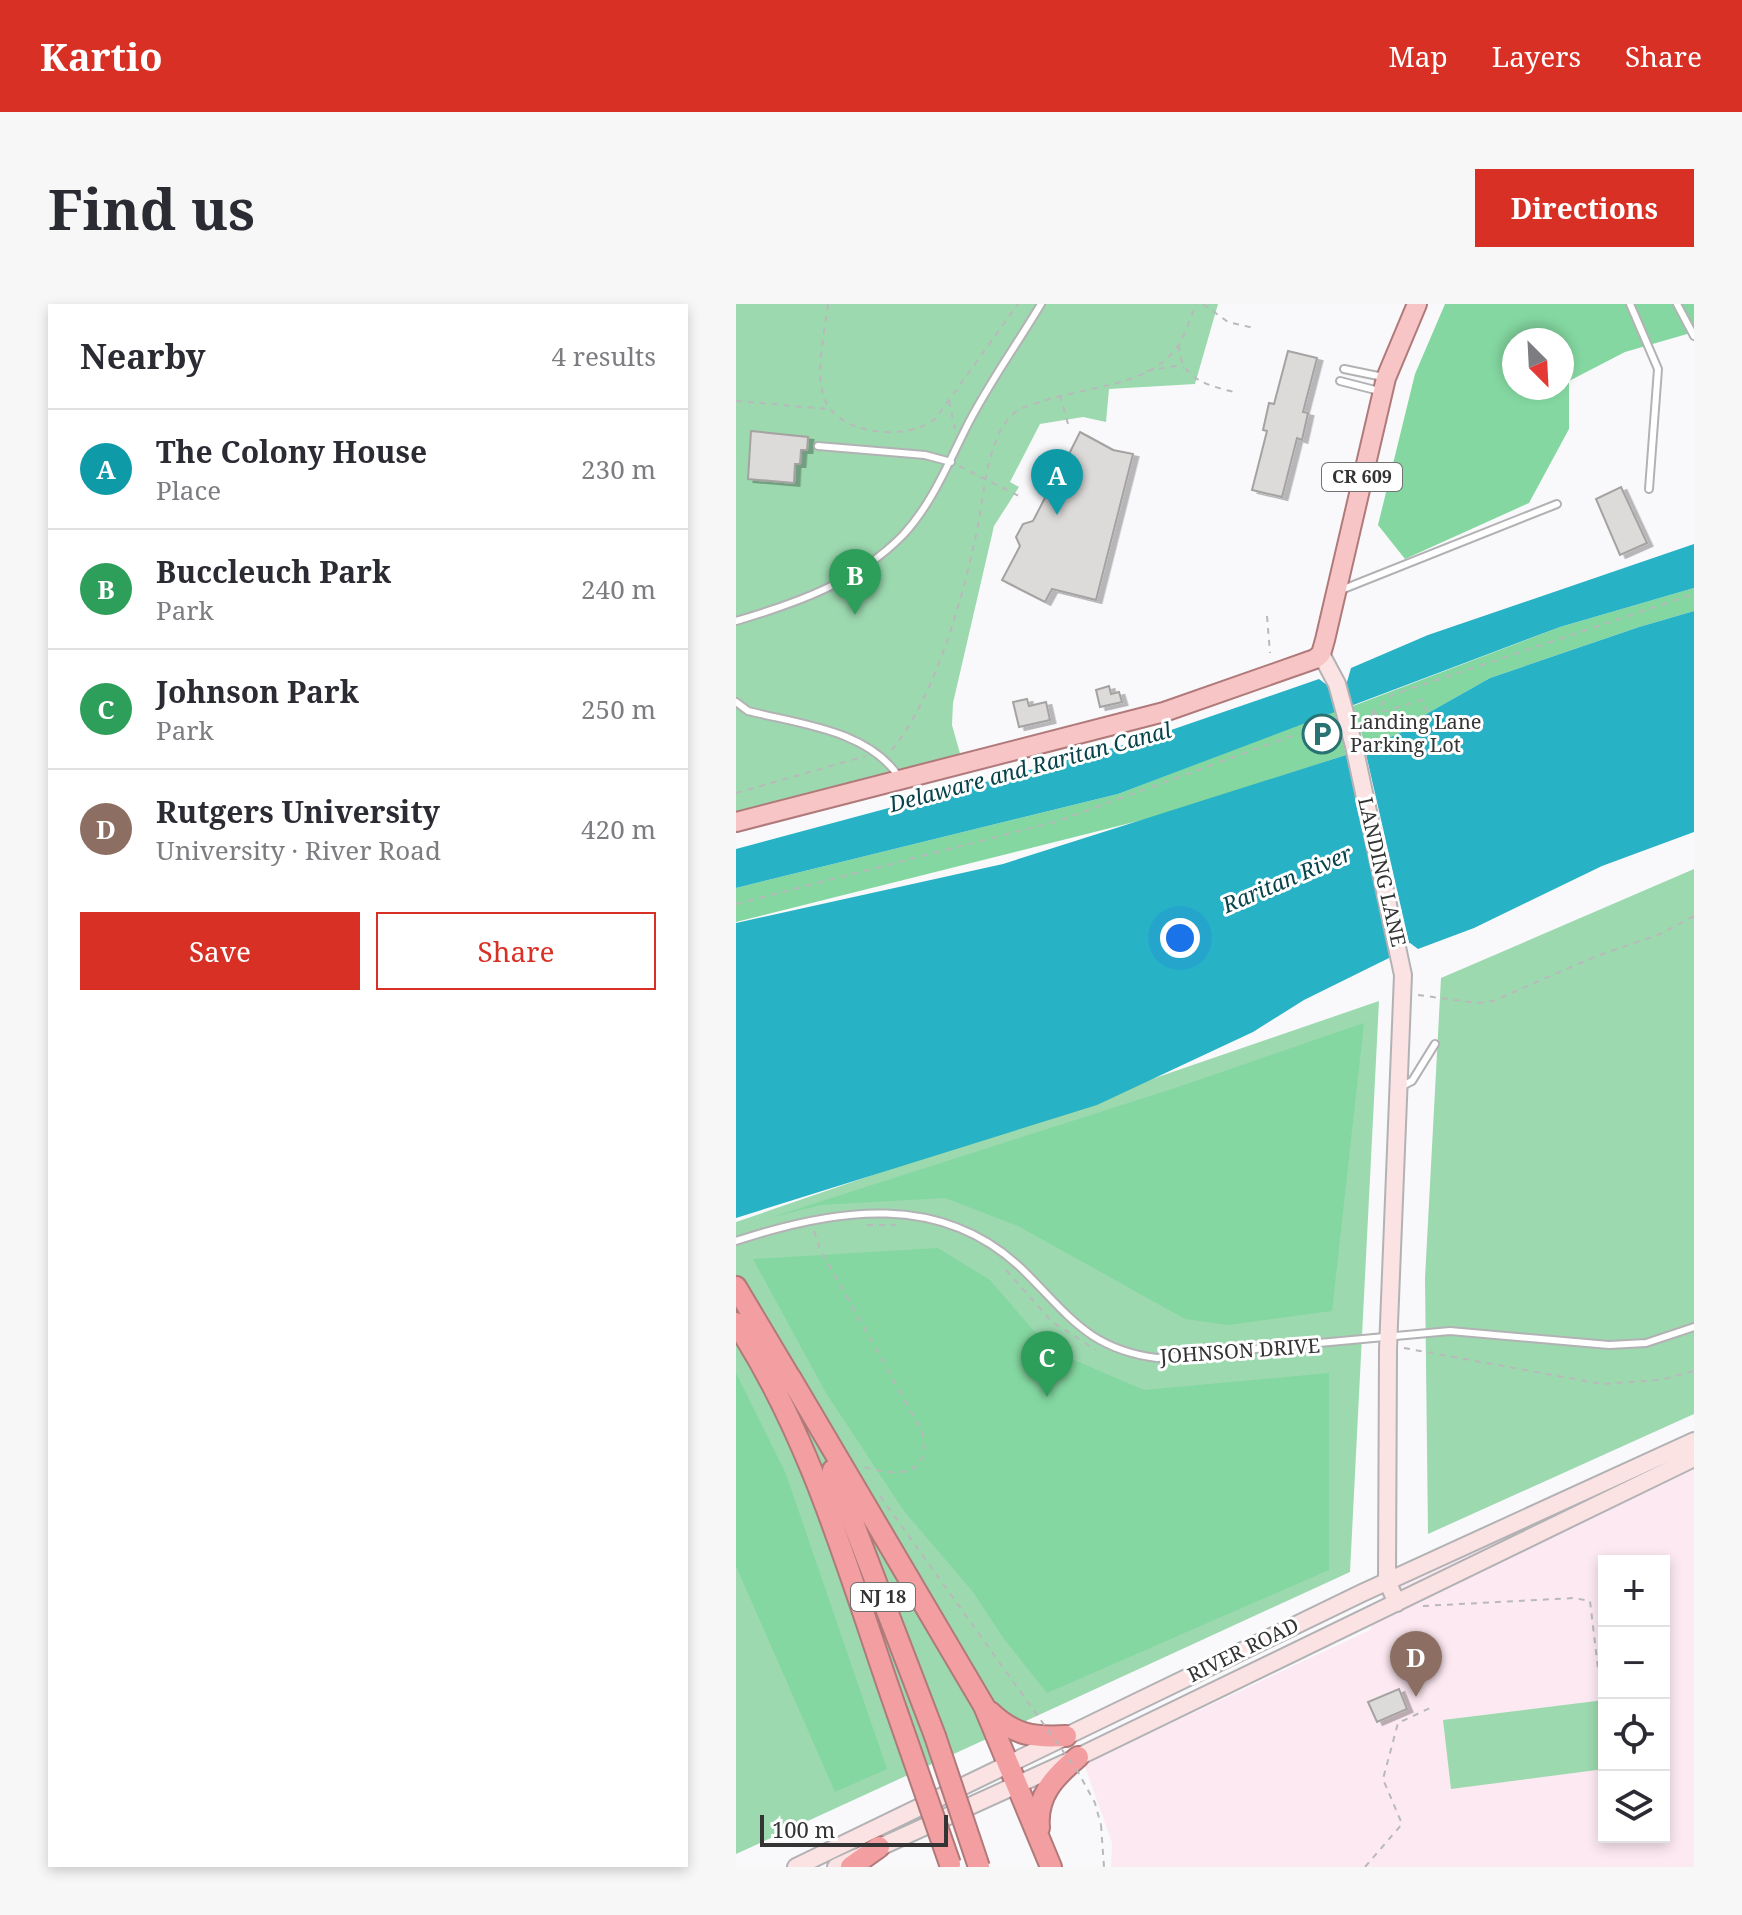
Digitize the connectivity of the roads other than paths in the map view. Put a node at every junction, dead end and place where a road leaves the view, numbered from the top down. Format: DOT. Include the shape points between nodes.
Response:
graph roads {
  1 [pos="1041,304"];
  2 [pos="1417,304"];
  3 [pos="1630,304"];
  4 [pos="1677,304"];
  5 [pos="1694,336"];
  6 [pos="1344,369"];
  7 [pos="1340,381"];
  8 [pos="1385,385"];
  9 [pos="818,446"];
  10 [pos="951,462"];
  11 [pos="1649,489"];
  12 [pos="1557,504"];
  13 [pos="1334,592"];
  14 [pos="736,621"];
  15 [pos="1321,654"];
  16 [pos="736,702"];
  17 [pos="1351,725"];
  18 [pos="1307,731"];
  19 [pos="901,780"];
  20 [pos="736,822"];
  21 [pos="1435,1044"];
  22 [pos="1399,1088"];
  23 [pos="736,1241"];
  24 [pos="736,1287"];
  25 [pos="736,1323"];
  26 [pos="1694,1327"];
  27 [pos="1389,1339"];
  28 [pos="1694,1441"];
  29 [pos="832,1458"];
  30 [pos="1694,1458"];
  31 [pos="1387,1581"];
  32 [pos="1397,1603"];
  33 [pos="984,1706"];
  34 [pos="1066,1736"];
  35 [pos="1078,1757"];
  36 [pos="1015,1775"];
  37 [pos="1040,1840"];
  38 [pos="879,1847"];
  39 [pos="951,1866"];
  40 [pos="796,1867"];
  41 [pos="836,1867"];
  42 [pos="851,1867"];
  43 [pos="979,1867"];
  44 [pos="1051,1867"];
  1 -- 10 [label="lane"];
  2 -- 8 [label="main road, CR 609"];
  3 -- 11 [label="lane" via="1658,369"];
  4 -- 5 [label="lane"];
  6 -- 8 [label="lane"];
  7 -- 8 [label="lane"];
  8 -- 13 [label="main road, CR 609"];
  9 -- 10 [label="lane"];
  10 -- 14 [label="lane" via="904,534 866,566 807,599"];
  12 -- 13 [label="lane"];
  13 -- 15 [label="main road, CR 609"];
  15 -- 17 [label="main road, LANDING LANE"];
  15 -- 19 [label="main road" via="1307,664 1164,712"];
  16 -- 19 [label="lane" via="748,711 866,744"];
  17 -- 18 [label="lane"];
  17 -- 22 [label="main road, LANDING LANE" via="1400,949"];
  19 -- 20 [label="main road"];
  21 -- 22 [label="lane" via="1412,1081"];
  22 -- 27 [label="main road, LANDING LANE"];
  23 -- 27 [label="lane, JOHNSON DRIVE" via="837,1216 904,1215 952,1223 998,1247 1089,1336 1144,1356"];
  24 -- 29 [label="highway"];
  25 -- 39 [label="highway, NJ 18, bridge" via="804,1456"];
  26 -- 27 [label="lane, JOHNSON DRIVE" via="1646,1343 1609,1345 1481,1331"];
  27 -- 31 [label="main road, LANDING LANE"];
  28 -- 31 [label="main road, RIVER ROAD"];
  29 -- 33 [label="highway"];
  29 -- 43 [label="highway, NJ 18, bridge"];
  30 -- 32 [label="main road, RIVER ROAD"];
  31 -- 32 [label="main road, LANDING LANE"];
  31 -- 34 [label="main road, RIVER ROAD"];
  32 -- 35 [label="main road, RIVER ROAD"];
  33 -- 34 [label="highway" via="1022,1735"];
  33 -- 36 [label="highway"];
  34 -- 36 [label="main road, RIVER ROAD"];
  35 -- 36 [label="main road, RIVER ROAD"];
  35 -- 37 [label="highway" via="1045,1790 1038,1815"];
  36 -- 37 [label="highway"];
  36 -- 38 [label="main road, RIVER ROAD"];
  36 -- 40 [label="main road, RIVER ROAD"];
  37 -- 44 [label="highway"];
  38 -- 41 [label="main road, RIVER ROAD"];
  38 -- 42 [label="highway"];
}
